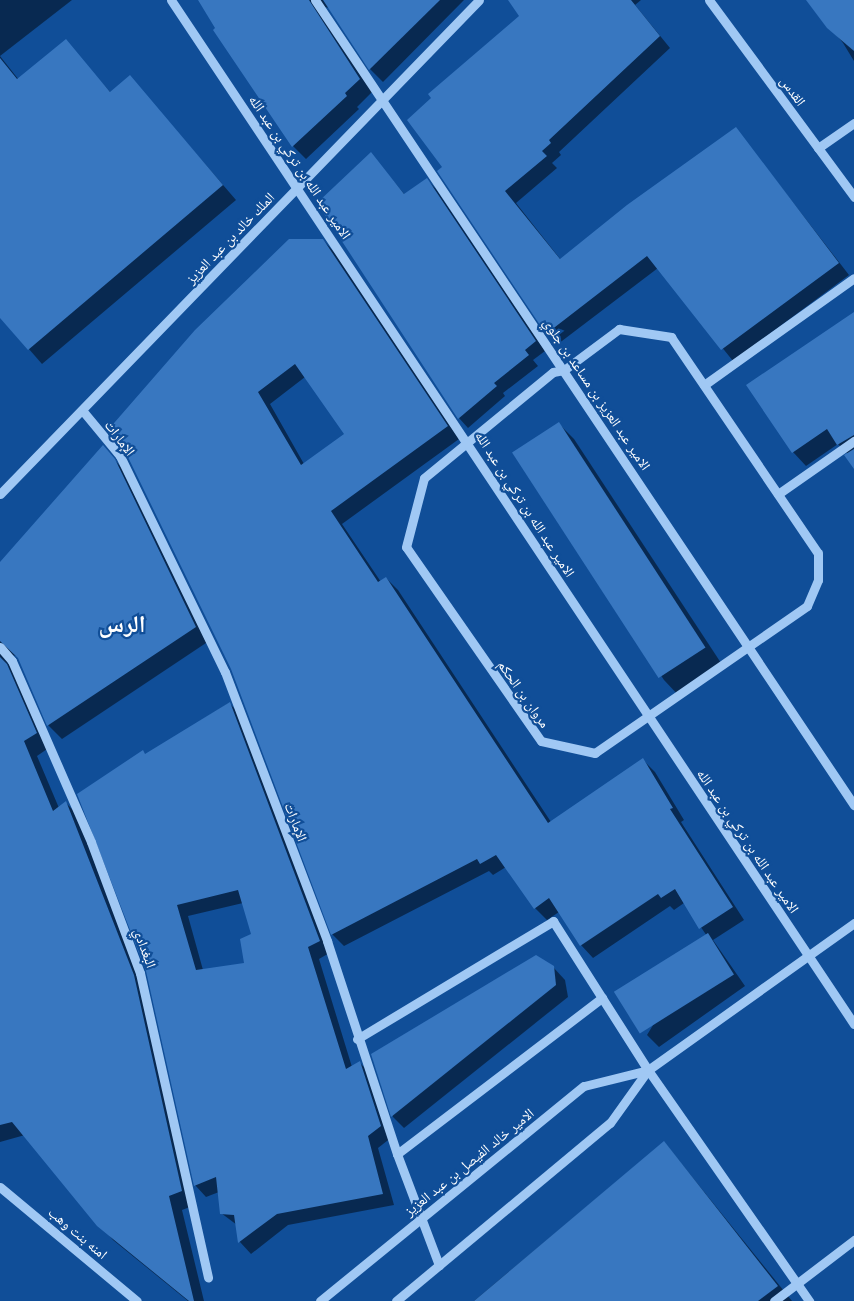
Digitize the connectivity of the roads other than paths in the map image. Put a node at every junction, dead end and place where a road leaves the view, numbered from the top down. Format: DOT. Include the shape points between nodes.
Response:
graph roads {
  1 [pos="171,0"];
  2 [pos="315,0"];
  3 [pos="479,0"];
  4 [pos="709,0"];
  5 [pos="383,99"];
  6 [pos="854,123"];
  7 [pos="818,148"];
  8 [pos="298,187"];
  9 [pos="854,198"];
  10 [pos="854,278"];
  11 [pos="564,370"];
  12 [pos="704,385"];
  13 [pos="82,410"];
  14 [pos="854,441"];
  15 [pos="469,444"];
  16 [pos="1,490"];
  17 [pos="778,494"];
  18 [pos="0,647"];
  19 [pos="749,647"];
  20 [pos="649,716"];
  21 [pos="854,805"];
  22 [pos="854,923"];
  23 [pos="808,956"];
  24 [pos="602,998"];
  25 [pos="854,1024"];
  26 [pos="357,1039"];
  27 [pos="648,1070"];
  28 [pos="397,1154"];
  29 [pos="0,1187"];
  30 [pos="420,1219"];
  31 [pos="854,1240"];
  32 [pos="439,1265"];
  33 [pos="208,1278"];
  34 [pos="797,1284"];
  35 [pos="138,1301"];
  36 [pos="320,1301"];
  37 [pos="396,1301"];
  38 [pos="774,1301"];
  39 [pos="808,1301"];
  1 -- 8 [label="street, الامير عبد الله بن تركي بن عبد الله"];
  2 -- 5 [label="street, الامير عبد العزيز بن مساعد بن جلوي"];
  3 -- 5 [label="street, الملك خالد بن عبد العزيز"];
  4 -- 7 [label="street, القدس"];
  5 -- 8 [label="street, الملك خالد بن عبد العزيز"];
  5 -- 11 [label="street, الامير عبد العزيز بن مساعد بن جلوي"];
  6 -- 7 [label="street"];
  7 -- 9 [label="street, القدس"];
  8 -- 13 [label="street, الملك خالد بن عبد العزيز"];
  8 -- 15 [label="street, الامير عبد الله بن تركي بن عبد الله"];
  10 -- 12 [label="street"];
  11 -- 12 [label="street, مروان بن الحكم" via="619,329 670,337"];
  11 -- 15 [label="street, مروان بن الحكم" via="553,372"];
  11 -- 19 [label="street, الامير عبد العزيز بن مساعد بن جلوي"];
  12 -- 17 [label="street, مروان بن الحكم"];
  13 -- 16 [label="street, الملك خالد بن عبد العزيز"];
  13 -- 26 [label="street, الإمارات" via="120,456 225,672 327,941"];
  14 -- 17 [label="street"];
  15 -- 20 [label="street, الامير عبد الله بن تركي بن عبد الله"];
  15 -- 20 [label="street, مروان بن الحكم" via="424,478 406,547 541,741 595,753"];
  17 -- 19 [label="street, مروان بن الحكم" via="818,553 818,580 807,606"];
  18 -- 33 [label="street, البغدادي" via="12,661 91,842 140,973"];
  19 -- 20 [label="street, مروان بن الحكم"];
  19 -- 21 [label="street, الامير عبد العزيز بن مساعد بن جلوي"];
  20 -- 23 [label="street, الامير عبد الله بن تركي بن عبد الله"];
  22 -- 23 [label="street, الامير خالد الفيصل بن عبد العزيز"];
  23 -- 25 [label="street, الامير عبد الله بن تركي بن عبد الله"];
  23 -- 27 [label="street, الامير خالد الفيصل بن عبد العزيز"];
  24 -- 26 [label="street" via="552,922"];
  24 -- 27 [label="street"];
  24 -- 28 [label="street"];
  26 -- 28 [label="street, الإمارات"];
  27 -- 30 [label="street, الامير خالد الفيصل بن عبد العزيز" via="584,1086"];
  27 -- 32 [label="street, الامير خالد الفيصل بن عبد العزيز" via="610,1123"];
  27 -- 34 [label="street"];
  28 -- 30 [label="street, الإمارات"];
  29 -- 35 [label="street, امنه بنت وهب"];
  30 -- 32 [label="street, الإمارات"];
  30 -- 36 [label="street, الامير خالد الفيصل بن عبد العزيز"];
  31 -- 34 [label="street"];
  32 -- 37 [label="street, الامير خالد الفيصل بن عبد العزيز"];
  34 -- 38 [label="street"];
  34 -- 39 [label="street"];
}
